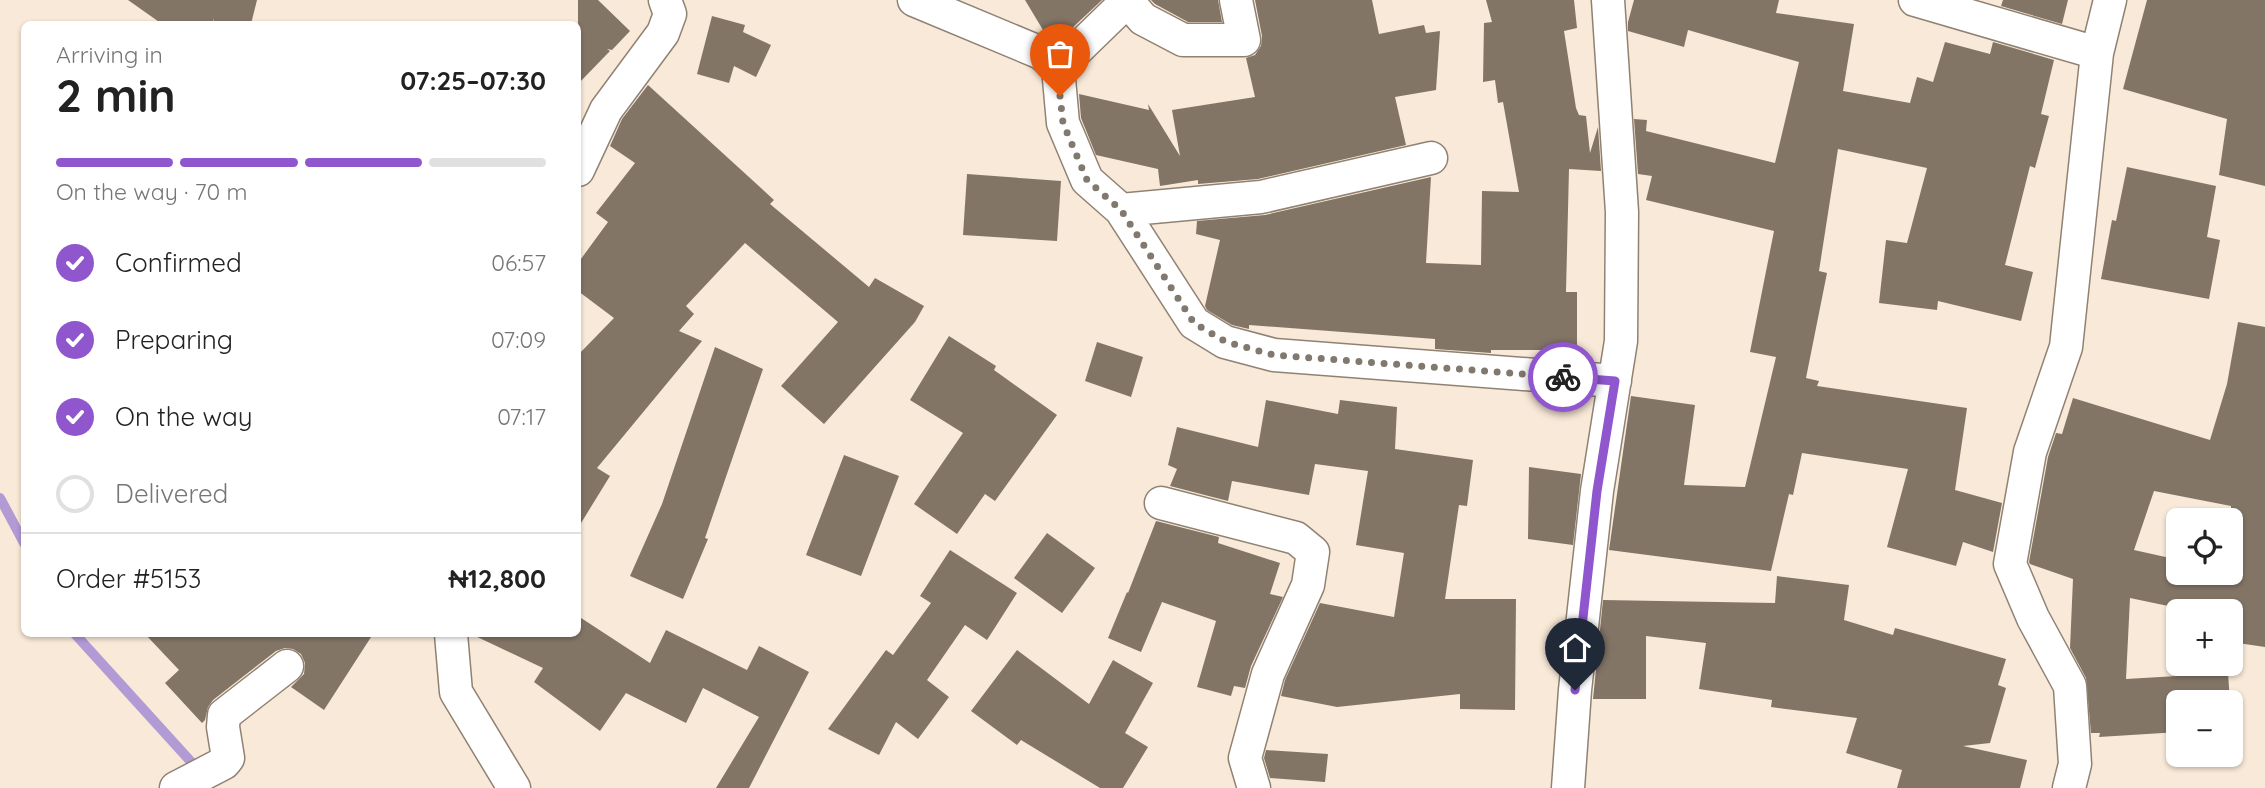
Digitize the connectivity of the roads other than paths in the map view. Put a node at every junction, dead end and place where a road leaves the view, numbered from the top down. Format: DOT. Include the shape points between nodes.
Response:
graph roads {
  1 [pos="665,0"];
  2 [pos="914,0"];
  3 [pos="1236,0"];
  4 [pos="1608,0"];
  5 [pos="1915,0"];
  6 [pos="2110,0"];
  7 [pos="2097,53"];
  8 [pos="1058,68"];
  9 [pos="1431,158"];
  10 [pos="581,164"];
  11 [pos="1121,210"];
  12 [pos="1615,381"];
  13 [pos="1161,503"];
  14 [pos="451,637"];
  15 [pos="287,666"];
  16 [pos="177,787"];
  17 [pos="514,788"];
  18 [pos="1254,788"];
  19 [pos="1568,788"];
  20 [pos="2069,788"];
  1 -- 10 [label="street" via="670,14 663,33 606,110"];
  2 -- 8 [label="street" via="1041,52"];
  3 -- 8 [label="street" via="1244,40 1183,40 1143,19 1125,3"];
  4 -- 12 [label="street" via="1622,212 1621,341"];
  5 -- 7 [label="street"];
  6 -- 7 [label="street"];
  7 -- 20 [label="street" via="2066,347 2030,452 2010,564 2070,686 2075,764"];
  8 -- 11 [label="street" via="1063,123 1087,180"];
  9 -- 11 [label="street" via="1261,197"];
  11 -- 12 [label="street" via="1194,323 1226,342 1274,355"];
  12 -- 19 [label="street" via="1597,491"];
  13 -- 18 [label="street" via="1296,538 1313,552 1308,585 1268,674 1245,758"];
  14 -- 17 [label="street" via="456,692"];
  15 -- 16 [label="street" via="224,715 228,758 224,763"];
}
